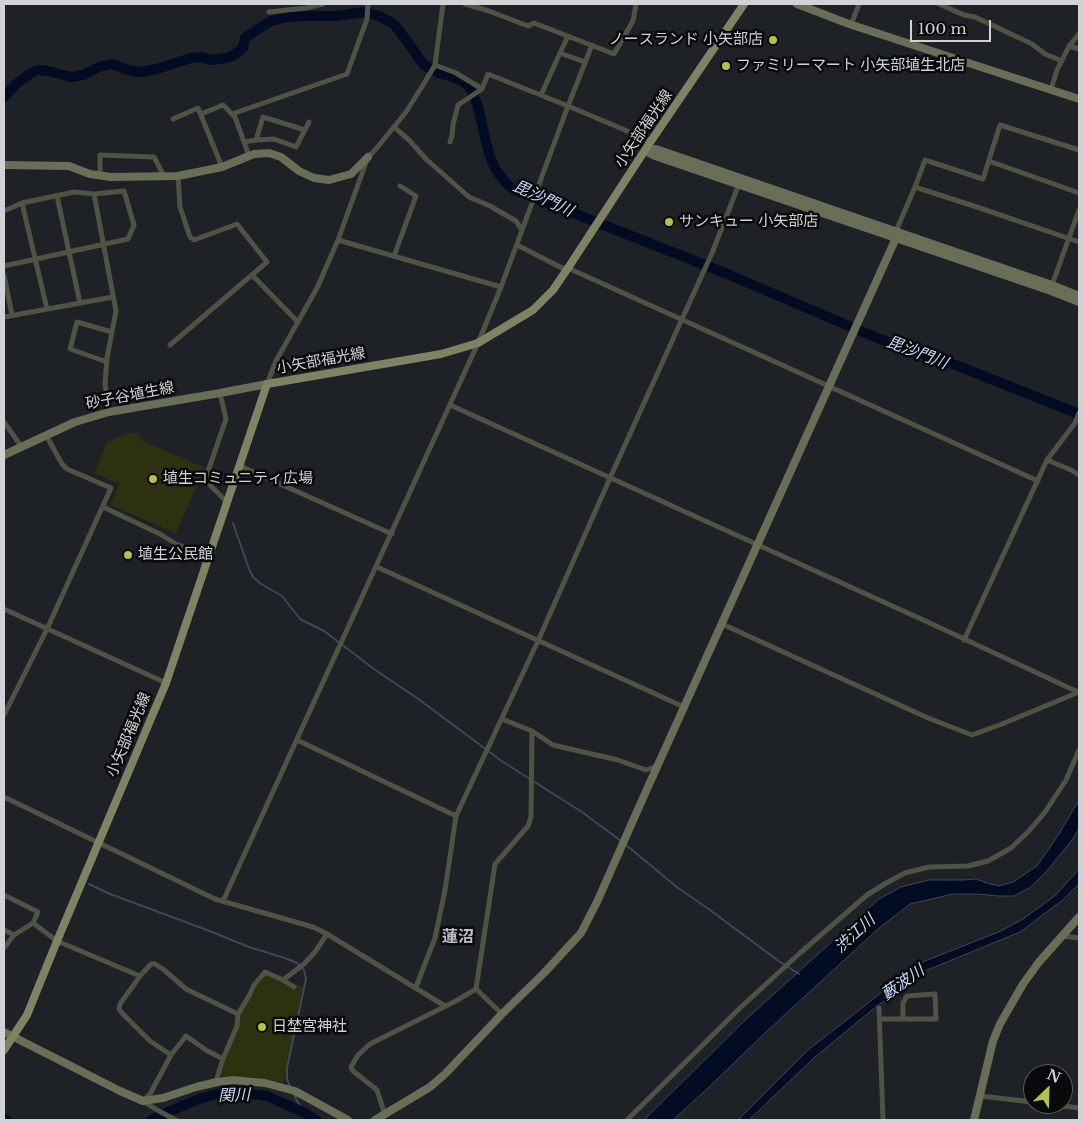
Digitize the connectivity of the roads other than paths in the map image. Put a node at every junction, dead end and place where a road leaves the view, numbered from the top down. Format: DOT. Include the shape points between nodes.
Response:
graph roads {
  1 [pos="323,4"];
  2 [pos="368,4"];
  3 [pos="443,4"];
  4 [pos="466,4"];
  5 [pos="636,4"];
  6 [pos="744,4"];
  7 [pos="797,4"];
  8 [pos="859,4"];
  9 [pos="939,4"];
  10 [pos="269,12"];
  11 [pos="851,25"];
  12 [pos="1079,34"];
  13 [pos="568,36"];
  14 [pos="592,45"];
  15 [pos="1069,46"];
  16 [pos="1079,49"];
  17 [pos="560,53"];
  18 [pos="1062,61"];
  19 [pos="585,62"];
  20 [pos="435,65"];
  21 [pos="482,89"];
  22 [pos="1051,89"];
  23 [pos="541,95"];
  24 [pos="1079,99"];
  25 [pos="568,106"];
  26 [pos="201,114"];
  27 [pos="232,114"];
  28 [pos="173,120"];
  29 [pos="310,122"];
  30 [pos="394,127"];
  31 [pos="305,130"];
  32 [pos="256,140"];
  33 [pos="244,142"];
  34 [pos="450,142"];
  35 [pos="651,142"];
  36 [pos="1079,150"];
  37 [pos="645,151"];
  38 [pos="249,156"];
  39 [pos="368,157"];
  40 [pos="989,161"];
  41 [pos="4,165"];
  42 [pos="222,167"];
  43 [pos="100,175"];
  44 [pos="164,176"];
  45 [pos="178,176"];
  46 [pos="739,184"];
  47 [pos="400,186"];
  48 [pos="915,187"];
  49 [pos="1079,193"];
  50 [pos="94,194"];
  51 [pos="57,196"];
  52 [pos="22,203"];
  53 [pos="1079,210"];
  54 [pos="4,211"];
  55 [pos="522,230"];
  56 [pos="896,235"];
  57 [pos="1069,238"];
  58 [pos="338,240"];
  59 [pos="1079,242"];
  60 [pos="104,244"];
  61 [pos="517,245"];
  62 [pos="69,252"];
  63 [pos="394,256"];
  64 [pos="36,259"];
  65 [pos="4,266"];
  66 [pos="568,268"];
  67 [pos="4,275"];
  68 [pos="252,275"];
  69 [pos="1052,285"];
  70 [pos="501,287"];
  71 [pos="1079,296"];
  72 [pos="113,297"];
  73 [pos="1079,302"];
  74 [pos="80,303"];
  75 [pos="47,309"];
  76 [pos="12,316"];
  77 [pos="4,317"];
  78 [pos="681,319"];
  79 [pos="298,322"];
  80 [pos="112,332"];
  81 [pos="478,343"];
  82 [pos="170,345"];
  83 [pos="107,362"];
  84 [pos="267,384"];
  85 [pos="830,387"];
  86 [pos="220,393"];
  87 [pos="450,405"];
  88 [pos="109,412"];
  89 [pos="1079,413"];
  90 [pos="4,422"];
  91 [pos="46,435"];
  92 [pos="22,446"];
  93 [pos="4,455"];
  94 [pos="1047,460"];
  95 [pos="240,466"];
  96 [pos="1079,475"];
  97 [pos="610,478"];
  98 [pos="1038,481"];
  99 [pos="228,503"];
  100 [pos="103,507"];
  101 [pos="392,534"];
  102 [pos="758,545"];
  103 [pos="209,557"];
  104 [pos="377,567"];
  105 [pos="4,610"];
  106 [pos="722,624"];
  107 [pos="47,628"];
  108 [pos="964,640"];
  109 [pos="538,641"];
  110 [pos="166,683"];
  111 [pos="1079,692"];
  112 [pos="684,707"];
  113 [pos="4,715"];
  114 [pos="502,719"];
  115 [pos="532,731"];
  116 [pos="297,740"];
  117 [pos="1079,750"];
  118 [pos="657,766"];
  119 [pos="4,797"];
  120 [pos="456,816"];
  121 [pos="99,843"];
  122 [pos="4,895"];
  123 [pos="223,901"];
  124 [pos="1079,917"];
  125 [pos="33,923"];
  126 [pos="4,930"];
  127 [pos="327,934"];
  128 [pos="14,935"];
  129 [pos="1062,936"];
  130 [pos="1079,938"];
  131 [pos="57,941"];
  132 [pos="4,948"];
  133 [pos="140,976"];
  134 [pos="283,980"];
  135 [pos="294,986"];
  136 [pos="416,988"];
  137 [pos="476,989"];
  138 [pos="445,1006"];
  139 [pos="879,1008"];
  140 [pos="238,1014"];
  141 [pos="502,1014"];
  142 [pos="903,1019"];
  143 [pos="880,1020"];
  144 [pos="4,1032"];
  145 [pos="13,1037"];
  146 [pos="4,1050"];
  147 [pos="171,1055"];
  148 [pos="223,1059"];
  149 [pos="217,1082"];
  150 [pos="980,1096"];
  151 [pos="144,1101"];
  152 [pos="1023,1101"];
  153 [pos="385,1115"];
  154 [pos="176,1120"];
  155 [pos="348,1120"];
  156 [pos="375,1120"];
  157 [pos="627,1120"];
  158 [pos="883,1120"];
  159 [pos="974,1120"];
  1 -- 10 [label="street"];
  2 -- 27 [label="street" via="367,19 347,74"];
  3 -- 20 [label="street"];
  4 -- 13 [label="street"];
  5 -- 14 [label="street" via="633,21 614,54"];
  6 -- 35 [label="main road, 小矢部福光線"];
  7 -- 11 [label="street"];
  8 -- 11 [label="street"];
  9 -- 18 [label="street" via="964,15 975,16"];
  11 -- 22 [label="street"];
  12 -- 15 [label="street"];
  13 -- 14 [label="street"];
  13 -- 17 [label="street"];
  14 -- 19 [label="street"];
  15 -- 16 [label="street"];
  15 -- 18 [label="street"];
  17 -- 19 [label="street"];
  17 -- 23 [label="street"];
  18 -- 22 [label="street"];
  19 -- 25 [label="street"];
  20 -- 21 [label="street"];
  20 -- 30 [label="street"];
  21 -- 23 [label="street" via="488,74"];
  21 -- 34 [label="street" via="458,105"];
  22 -- 24 [label="street"];
  23 -- 25 [label="street"];
  25 -- 35 [label="street"];
  25 -- 55 [label="street"];
  26 -- 27 [label="street" via="223,105"];
  26 -- 28 [label="street" via="198,108"];
  26 -- 42 [label="street"];
  27 -- 33 [label="street"];
  29 -- 31 [label="street"];
  30 -- 39 [label="street"];
  30 -- 55 [label="street" via="469,197 516,221"];
  31 -- 32 [label="street" via="296,147 274,139"];
  31 -- 32 [label="street" via="263,117"];
  32 -- 33 [label="street"];
  33 -- 38 [label="street"];
  35 -- 37 [label="main road, 小矢部福光線"];
  36 -- 40 [label="street" via="1000,125"];
  37 -- 46 [label="street"];
  37 -- 56 [label="street" via="656,149"];
  37 -- 66 [label="main road, 小矢部福光線"];
  38 -- 39 [label="street" via="269,153 314,178 329,180 351,174"];
  38 -- 42 [label="street"];
  39 -- 58 [label="street"];
  40 -- 48 [label="street" via="983,179 925,160"];
  40 -- 49 [label="street"];
  41 -- 43 [label="street" via="69,166"];
  42 -- 45 [label="street"];
  43 -- 44 [label="street"];
  43 -- 44 [label="street" via="100,156 109,156 154,157"];
  44 -- 45 [label="street"];
  45 -- 68 [label="street" via="180,208 190,237 194,240 237,224 267,262"];
  46 -- 56 [label="street"];
  46 -- 78 [label="street"];
  47 -- 63 [label="street" via="416,196"];
  48 -- 56 [label="street"];
  48 -- 57 [label="street"];
  50 -- 51 [label="street" via="74,192"];
  50 -- 60 [label="street"];
  50 -- 60 [label="street" via="124,191 134,225 128,240"];
  51 -- 52 [label="street"];
  51 -- 62 [label="street"];
  52 -- 54 [label="street"];
  52 -- 64 [label="street"];
  53 -- 57 [label="street"];
  55 -- 61 [label="street"];
  56 -- 69 [label="street"];
  56 -- 73 [label="street"];
  56 -- 85 [label="street"];
  57 -- 59 [label="street"];
  57 -- 69 [label="street"];
  58 -- 63 [label="street"];
  58 -- 79 [label="street"];
  60 -- 62 [label="street"];
  60 -- 72 [label="street"];
  61 -- 66 [label="street"];
  61 -- 70 [label="street"];
  62 -- 64 [label="street"];
  62 -- 74 [label="street"];
  63 -- 70 [label="street"];
  64 -- 65 [label="street"];
  64 -- 75 [label="street"];
  66 -- 78 [label="street"];
  66 -- 81 [label="main road, 小矢部福光線" via="553,290 533,310"];
  67 -- 76 [label="street"];
  68 -- 79 [label="street"];
  68 -- 82 [label="street"];
  69 -- 71 [label="street"];
  70 -- 81 [label="street"];
  72 -- 74 [label="street"];
  72 -- 80 [label="street" via="116,312"];
  74 -- 75 [label="street"];
  75 -- 76 [label="street"];
  76 -- 77 [label="street"];
  78 -- 85 [label="street"];
  78 -- 97 [label="street"];
  79 -- 84 [label="street"];
  80 -- 83 [label="street"];
  80 -- 83 [label="street" via="77,322 70,349"];
  81 -- 84 [label="main road, 小矢部福光線" via="441,354"];
  81 -- 87 [label="street"];
  83 -- 88 [label="street" via="105,384"];
  84 -- 86 [label="street, 砂子谷埴生線"];
  84 -- 95 [label="main road, 小矢部福光線"];
  85 -- 98 [label="street"];
  85 -- 102 [label="street"];
  86 -- 88 [label="street, 砂子谷埴生線"];
  86 -- 99 [label="street" via="226,419 205,480"];
  87 -- 97 [label="street"];
  87 -- 101 [label="street"];
  88 -- 91 [label="street, 砂子谷埴生線"];
  89 -- 94 [label="street"];
  90 -- 92 [label="street"];
  91 -- 92 [label="street, 砂子谷埴生線"];
  91 -- 100 [label="street" via="67,469 111,488"];
  92 -- 93 [label="street, 砂子谷埴生線"];
  94 -- 96 [label="street"];
  94 -- 98 [label="street"];
  95 -- 99 [label="main road, 小矢部福光線"];
  95 -- 101 [label="street"];
  97 -- 102 [label="street"];
  97 -- 109 [label="street"];
  98 -- 108 [label="street"];
  99 -- 103 [label="main road, 小矢部福光線"];
  100 -- 103 [label="street"];
  100 -- 107 [label="street"];
  101 -- 104 [label="street"];
  102 -- 106 [label="street"];
  102 -- 108 [label="street"];
  103 -- 110 [label="main road, 小矢部福光線"];
  104 -- 109 [label="street"];
  104 -- 116 [label="street"];
  105 -- 107 [label="street"];
  106 -- 111 [label="street" via="972,735"];
  106 -- 112 [label="street"];
  107 -- 110 [label="street"];
  107 -- 113 [label="street"];
  108 -- 111 [label="street"];
  109 -- 112 [label="street"];
  109 -- 114 [label="street"];
  110 -- 121 [label="main road, 小矢部福光線"];
  112 -- 118 [label="street"];
  114 -- 115 [label="street"];
  114 -- 120 [label="street"];
  115 -- 118 [label="street" via="553,745 646,770"];
  115 -- 137 [label="street" via="530,817 528,826 495,864"];
  116 -- 120 [label="street"];
  116 -- 123 [label="street"];
  117 -- 157 [label="street" via="1066,780 1045,812 1011,848 988,861 968,866 929,867 905,873 867,894 740,1008"];
  118 -- 141 [label="street" via="582,933"];
  119 -- 121 [label="street"];
  120 -- 136 [label="street" via="435,938"];
  121 -- 123 [label="street"];
  121 -- 131 [label="main road, 小矢部福光線"];
  122 -- 125 [label="street" via="38,912"];
  123 -- 127 [label="street"];
  124 -- 129 [label="street"];
  125 -- 128 [label="street"];
  125 -- 131 [label="street"];
  126 -- 128 [label="street"];
  127 -- 134 [label="street" via="304,964"];
  127 -- 136 [label="street"];
  128 -- 132 [label="street"];
  129 -- 130 [label="street"];
  129 -- 150 [label="street" via="1023,984 1000,1024"];
  131 -- 133 [label="street"];
  131 -- 145 [label="main road, 小矢部福光線" via="28,1015"];
  133 -- 140 [label="street" via="155,964 186,988"];
  133 -- 147 [label="street" via="119,1008 150,1041"];
  134 -- 135 [label="street"];
  134 -- 140 [label="street" via="264,972"];
  136 -- 138 [label="street"];
  137 -- 138 [label="street"];
  137 -- 141 [label="street"];
  138 -- 153 [label="street" via="370,1044 351,1066 353,1072 377,1090"];
  139 -- 143 [label="street"];
  140 -- 148 [label="street" via="237,1026"];
  141 -- 153 [label="street" via="430,1087"];
  142 -- 142 [label="street" via="936,1018 935,994 908,996 903,1003"];
  142 -- 143 [label="street"];
  143 -- 158 [label="street"];
  144 -- 145 [label="street"];
  145 -- 146 [label="main road, 小矢部福光線"];
  145 -- 151 [label="street"];
  147 -- 148 [label="street" via="186,1036"];
  147 -- 151 [label="street"];
  148 -- 149 [label="street"];
  149 -- 151 [label="street"];
  149 -- 155 [label="street" via="265,1082 279,1086 295,1091"];
  150 -- 152 [label="street"];
  150 -- 159 [label="street"];
  151 -- 154 [label="street"];
  153 -- 156 [label="street"];
}
